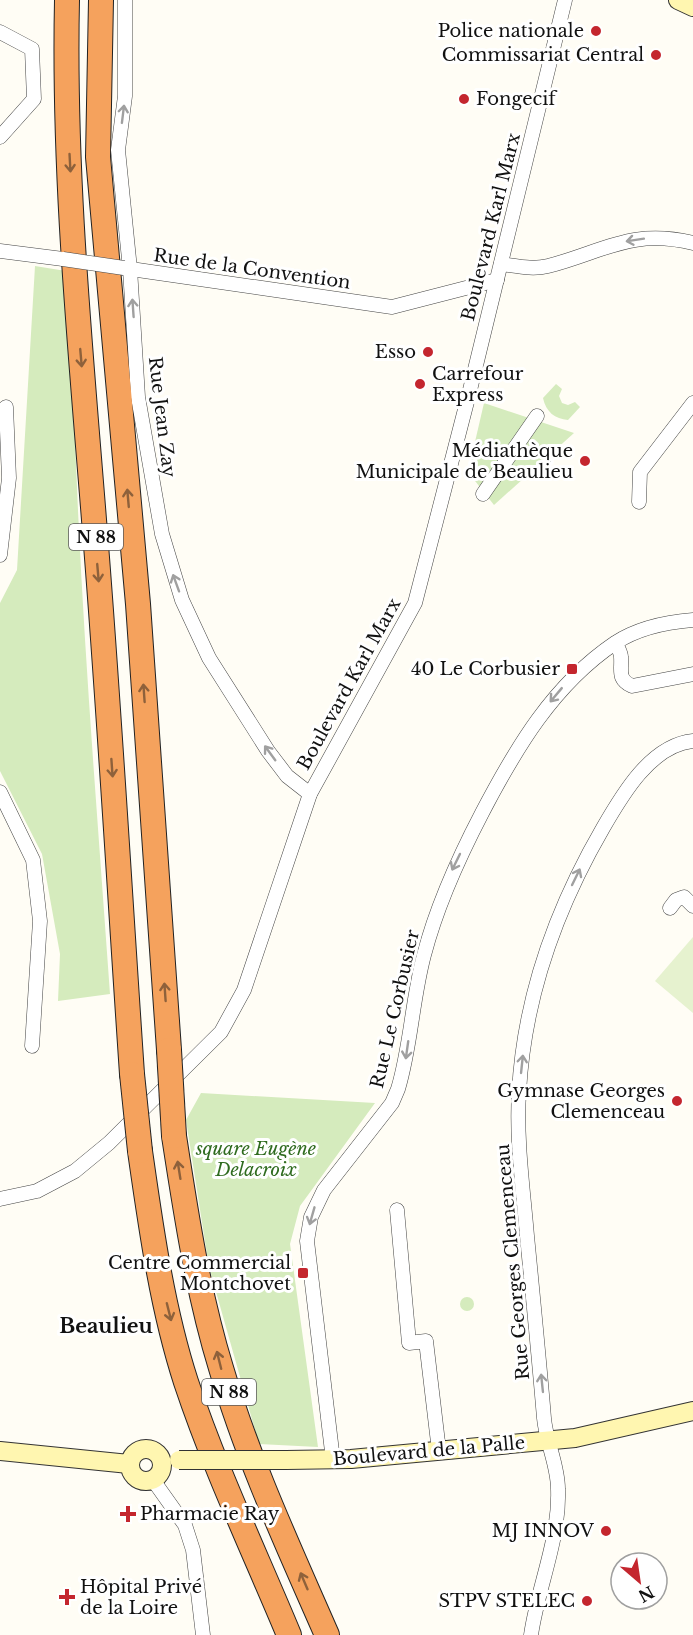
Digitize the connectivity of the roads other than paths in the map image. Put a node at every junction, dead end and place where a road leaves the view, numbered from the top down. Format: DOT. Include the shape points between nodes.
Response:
graph roads {
  1 [pos="51,0"];
  2 [pos="67,0"];
  3 [pos="101,0"];
  4 [pos="111,0"];
  5 [pos="125,0"];
  6 [pos="565,0"];
  7 [pos="678,0"];
  8 [pos="693,7"];
  9 [pos="0,32"];
  10 [pos="67,122"];
  11 [pos="0,138"];
  12 [pos="98,157"];
  13 [pos="693,243"];
  14 [pos="0,250"];
  15 [pos="501,264"];
  16 [pos="127,269"];
  17 [pos="497,280"];
  18 [pos="693,403"];
  19 [pos="6,407"];
  20 [pos="537,416"];
  21 [pos="483,494"];
  22 [pos="639,502"];
  23 [pos="0,555"];
  24 [pos="693,620"];
  25 [pos="615,643"];
  26 [pos="693,674"];
  27 [pos="693,741"];
  28 [pos="0,792"];
  29 [pos="310,794"];
  30 [pos="693,906"];
  31 [pos="670,908"];
  32 [pos="32,1046"];
  33 [pos="0,1199"];
  34 [pos="397,1210"];
  35 [pos="693,1411"];
  36 [pos="549,1441"];
  37 [pos="0,1451"];
  38 [pos="439,1451"];
  39 [pos="170,1460"];
  40 [pos="333,1460"];
  41 [pos="129,1464"];
  42 [pos="153,1480"];
  43 [pos="203,1635"];
  44 [pos="289,1635"];
  45 [pos="327,1635"];
  46 [pos="531,1635"];
  1 -- 10 [label="highway" via="51,88"];
  2 -- 10 [label="highway, N 88"];
  3 -- 12 [label="highway, N 88"];
  4 -- 12 [label="highway" via="110,89"];
  16 -- 5 [label="street, Rue Jean Zay, one-way" via="118,150 125,96"];
  6 -- 15 [label="street, Boulevard Karl Marx"];
  7 -- 8 [label="street"];
  9 -- 11 [label="street" via="32,50 34,99"];
  10 -- 44 [label="highway, N 88, one-way, bridge" via="132,1074 156,1264 186,1381 229,1498"];
  45 -- 12 [label="highway, N 88, one-way, bridge" via="261,1484 221,1368 192,1254 174,1136 138,604"];
  13 -- 15 [label="street, one-way" via="641,238 603,246 547,266"];
  14 -- 16 [label="street, Rue de la Convention, bridge"];
  15 -- 17 [label="street, Boulevard Karl Marx"];
  16 -- 17 [label="street, Rue de la Convention" via="392,307"];
  29 -- 16 [label="street, Rue Jean Zay, one-way" via="287,776 224,683 195,630 171,569 142,430"];
  17 -- 29 [label="street, Boulevard Karl Marx" via="415,603"];
  18 -- 22 [label="street" via="640,472"];
  19 -- 23 [label="street" via="9,478"];
  20 -- 21 [label="street"];
  24 -- 25 [label="street, Rue Le Corbusier" via="655,626"];
  25 -- 26 [label="street" via="621,657 620,675 632,687"];
  25 -- 40 [label="street, Rue Le Corbusier, one-way" via="566,683 506,767 454,866 437,910 415,990 398,1089 392,1103 324,1190 311,1217 307,1241"];
  36 -- 27 [label="street, Rue Georges Clemenceau, one-way" via="519,1147 524,1044 539,974 566,897 609,817 655,758 670,748"];
  28 -- 32 [label="street" via="33,860 40,921"];
  29 -- 33 [label="street, Boulevard Karl Marx" via="244,990 221,1032 109,1143 75,1171 37,1191"];
  30 -- 31 [label="street" via="684,897"];
  34 -- 38 [label="street" via="409,1342 426,1341"];
  35 -- 36 [label="street, Boulevard de la Palle" via="612,1431"];
  36 -- 38 [label="street, Boulevard de la Palle"];
  36 -- 46 [label="street, Rue Georges Clemenceau" via="558,1486 558,1524"];
  37 -- 41 [label="street"];
  38 -- 40 [label="street, Boulevard de la Palle"];
  39 -- 40 [label="street, Boulevard de la Palle, bridge"];
  39 -- 41 [label="street, Boulevard de la Palle" via="153,1450 141,1449"];
  39 -- 42 [label="street"];
  41 -- 42 [label="street" via="138,1480"];
  42 -- 43 [label="street" via="176,1509 196,1558"];
}
